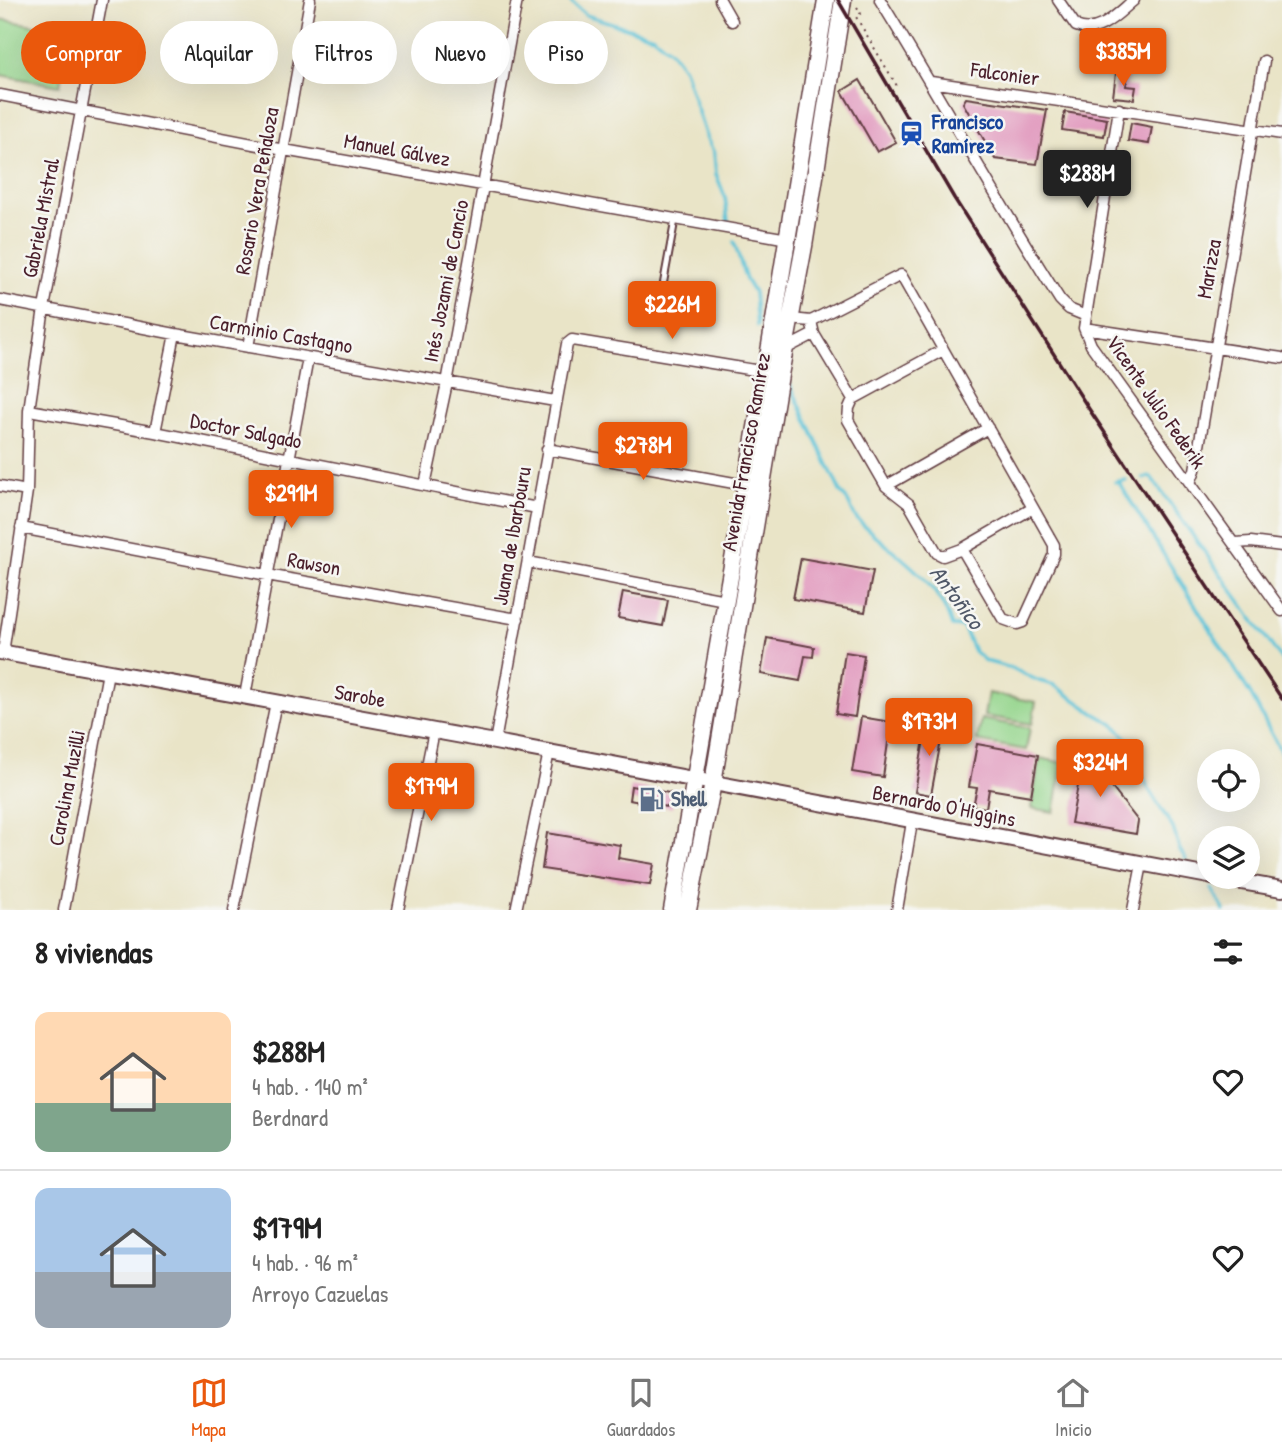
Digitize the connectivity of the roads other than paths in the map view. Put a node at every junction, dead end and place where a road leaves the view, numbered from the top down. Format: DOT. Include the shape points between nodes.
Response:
graph roads {
  1 [pos="102,0"];
  2 [pos="310,0"];
  3 [pos="517,0"];
  4 [pos="720,0"];
  5 [pos="826,0"];
  6 [pos="844,0"];
  7 [pos="880,0"];
  8 [pos="1058,0"];
  9 [pos="1134,0"];
  10 [pos="732,20"];
  11 [pos="1265,61"];
  12 [pos="931,82"];
  13 [pos="0,95"];
  14 [pos="1119,109"];
  15 [pos="82,110"];
  16 [pos="1253,130"];
  17 [pos="1282,134"];
  18 [pos="284,150"];
  19 [pos="484,186"];
  20 [pos="676,220"];
  21 [pos="788,239"];
  22 [pos="0,300"];
  23 [pos="660,302"];
  24 [pos="44,308"];
  25 [pos="1086,316"];
  26 [pos="790,319"];
  27 [pos="811,321"];
  28 [pos="1084,328"];
  29 [pos="175,334"];
  30 [pos="814,334"];
  31 [pos="248,347"];
  32 [pos="1215,348"];
  33 [pos="785,349"];
  34 [pos="943,349"];
  35 [pos="307,358"];
  36 [pos="1282,358"];
  37 [pos="766,372"];
  38 [pos="447,383"];
  39 [pos="853,399"];
  40 [pos="555,401"];
  41 [pos="29,410"];
  42 [pos="988,428"];
  43 [pos="155,432"];
  44 [pos="547,449"];
  45 [pos="288,459"];
  46 [pos="1190,483"];
  47 [pos="425,485"];
  48 [pos="745,485"];
  49 [pos="0,486"];
  50 [pos="886,486"];
  51 [pos="27,491"];
  52 [pos="537,508"];
  53 [pos="1033,508"];
  54 [pos="21,528"];
  55 [pos="1235,543"];
  56 [pos="1282,546"];
  57 [pos="962,549"];
  58 [pos="528,562"];
  59 [pos="267,575"];
  60 [pos="726,600"];
  61 [pos="1282,611"];
  62 [pos="517,619"];
  63 [pos="2,652"];
  64 [pos="108,672"];
  65 [pos="245,696"];
  66 [pos="276,702"];
  67 [pos="434,730"];
  68 [pos="495,742"];
  69 [pos="549,752"];
  70 [pos="696,780"];
  71 [pos="713,783"];
  72 [pos="912,822"];
  73 [pos="1142,864"];
  74 [pos="1197,875"];
  75 [pos="1260,885"];
  76 [pos="1282,889"];
  77 [pos="64,910"];
  78 [pos="234,910"];
  79 [pos="398,910"];
  80 [pos="516,910"];
  81 [pos="672,910"];
  82 [pos="688,910"];
  83 [pos="897,910"];
  84 [pos="1133,910"];
  1 -- 15 [label="street, Gabriela Mistral"];
  2 -- 18 [label="street, Rosario Vera Peñaloza"];
  3 -- 19 [label="street, Inés Jozami de Cancio"];
  4 -- 10 [label="street"];
  5 -- 21 [label="main road, Avenida Francisco Ramírez"];
  6 -- 26 [label="main road, Avenida Francisco Ramírez"];
  7 -- 12 [label="street"];
  8 -- 9 [label="street" via="1076,26 1090,30"];
  11 -- 16 [label="street, Marizza"];
  12 -- 14 [label="street, Falconier"];
  12 -- 25 [label="street" via="1018,236 1060,300"];
  13 -- 15 [label="street, Manuel Gálvez"];
  14 -- 16 [label="street, Falconier"];
  14 -- 25 [label="street, Vicente Julio Federik"];
  15 -- 18 [label="street, Manuel Gálvez"];
  15 -- 24 [label="street, Gabriela Mistral"];
  16 -- 17 [label="street, Falconier"];
  16 -- 32 [label="street, Marizza"];
  18 -- 19 [label="street, Manuel Gálvez"];
  18 -- 31 [label="street, Rosario Vera Peñaloza"];
  19 -- 20 [label="street, Manuel Gálvez"];
  19 -- 38 [label="street, Inés Jozami de Cancio"];
  20 -- 21 [label="street, Manuel Gálvez"];
  20 -- 23 [label="lane"];
  21 -- 37 [label="main road, Avenida Francisco Ramírez"];
  22 -- 24 [label="street, Carminio Castagno"];
  24 -- 29 [label="street, Carminio Castagno"];
  24 -- 41 [label="street, Gabriela Mistral"];
  25 -- 28 [label="street, Vicente Julio Federik"];
  26 -- 27 [label="street"];
  26 -- 33 [label="main road, Avenida Francisco Ramírez"];
  27 -- 30 [label="street"];
  27 -- 34 [label="street" via="901,275"];
  28 -- 32 [label="street"];
  28 -- 46 [label="street, Vicente Julio Federik" via="1091,345"];
  29 -- 31 [label="street, Carminio Castagno"];
  29 -- 43 [label="street"];
  30 -- 33 [label="street"];
  30 -- 39 [label="street"];
  31 -- 35 [label="street, Carminio Castagno"];
  32 -- 36 [label="street"];
  32 -- 46 [label="street, Marizza"];
  33 -- 71 [label="main road, Avenida Francisco Ramírez"];
  34 -- 39 [label="street"];
  34 -- 42 [label="street"];
  35 -- 38 [label="street, Carminio Castagno"];
  35 -- 45 [label="street"];
  37 -- 40 [label="street, Juana de Ibarbouru" via="572,340 567,344"];
  37 -- 48 [label="main road, Avenida Francisco Ramírez"];
  38 -- 40 [label="street, Carminio Castagno"];
  38 -- 47 [label="street, Inés Jozami de Cancio"];
  39 -- 50 [label="street" via="848,420"];
  40 -- 44 [label="street, Juana de Ibarbouru"];
  41 -- 43 [label="street, Doctor Salgado"];
  41 -- 51 [label="street, Gabriela Mistral"];
  42 -- 50 [label="street"];
  42 -- 53 [label="street"];
  43 -- 45 [label="street, Doctor Salgado"];
  44 -- 48 [label="street"];
  44 -- 52 [label="street, Juana de Ibarbouru"];
  45 -- 47 [label="street, Doctor Salgado"];
  45 -- 59 [label="street"];
  46 -- 55 [label="street, Vicente Julio Federik"];
  47 -- 52 [label="street, Doctor Salgado"];
  48 -- 60 [label="main road, Avenida Francisco Ramírez"];
  49 -- 51 [label="street"];
  50 -- 57 [label="street" via="909,504 937,553 943,556"];
  51 -- 54 [label="street, Gabriela Mistral"];
  52 -- 58 [label="street, Juana de Ibarbouru"];
  53 -- 57 [label="street"];
  53 -- 57 [label="street" via="1055,550 1023,622 1003,619"];
  54 -- 59 [label="street, Rawson"];
  54 -- 63 [label="street, Gabriela Mistral"];
  55 -- 56 [label="street"];
  55 -- 61 [label="street, Vicente Julio Federik"];
  58 -- 60 [label="street"];
  58 -- 62 [label="street, Juana de Ibarbouru"];
  59 -- 62 [label="street, Rawson"];
  59 -- 65 [label="street"];
  60 -- 70 [label="main road, Avenida Francisco Ramírez"];
  62 -- 68 [label="street, Juana de Ibarbouru"];
  63 -- 64 [label="street, Sarobe"];
  64 -- 65 [label="street, Sarobe"];
  64 -- 77 [label="street, Carolina Muzilli"];
  65 -- 66 [label="street, Sarobe"];
  66 -- 67 [label="street, Sarobe"];
  66 -- 78 [label="street"];
  67 -- 68 [label="street, Sarobe"];
  67 -- 79 [label="street"];
  68 -- 69 [label="street, Sarobe"];
  69 -- 70 [label="street, Sarobe"];
  69 -- 80 [label="street"];
  70 -- 71 [label="street, Sarobe"];
  70 -- 81 [label="main road, Avenida Francisco Ramírez"];
  71 -- 72 [label="street, Bernardo O'Higgins"];
  71 -- 82 [label="main road, Avenida Francisco Ramírez"];
  72 -- 73 [label="street, Bernardo O'Higgins"];
  72 -- 83 [label="street"];
  73 -- 74 [label="street, Bernardo O'Higgins"];
  73 -- 84 [label="street"];
  75 -- 76 [label="street, Bernardo O'Higgins"];
}
